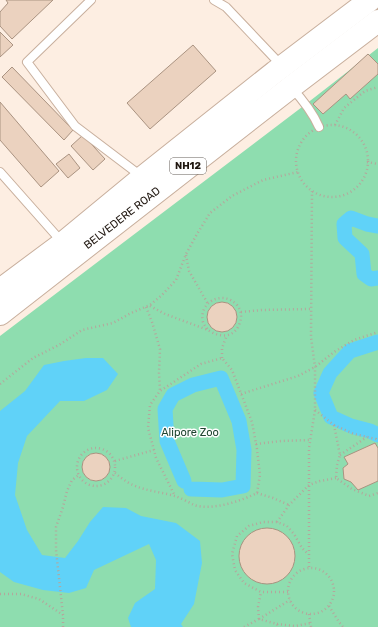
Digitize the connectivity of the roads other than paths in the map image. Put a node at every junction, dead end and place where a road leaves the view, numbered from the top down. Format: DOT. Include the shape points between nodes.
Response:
graph roads {
  1 [pos="91,0"];
  2 [pos="215,0"];
  3 [pos="370,0"];
  4 [pos="378,21"];
  5 [pos="282,67"];
  6 [pos="291,87"];
  7 [pos="319,127"];
  8 [pos="0,172"];
  9 [pos="143,177"];
  10 [pos="63,243"];
  11 [pos="0,290"];
  12 [pos="0,314"];
  1 -- 9 [label="lane" via="28,62 75,126"];
  2 -- 5 [label="lane" via="226,7"];
  3 -- 5 [label="highway, BELVEDERE ROAD / NH12"];
  4 -- 6 [label="highway, BELVEDERE ROAD / NH12"];
  5 -- 9 [label="highway, BELVEDERE ROAD / NH12"];
  6 -- 7 [label="lane" via="315,117"];
  6 -- 12 [label="highway, BELVEDERE ROAD / NH12"];
  8 -- 10 [label="lane"];
  9 -- 10 [label="highway, BELVEDERE ROAD / NH12"];
  10 -- 11 [label="highway, BELVEDERE ROAD / NH12"];
}
